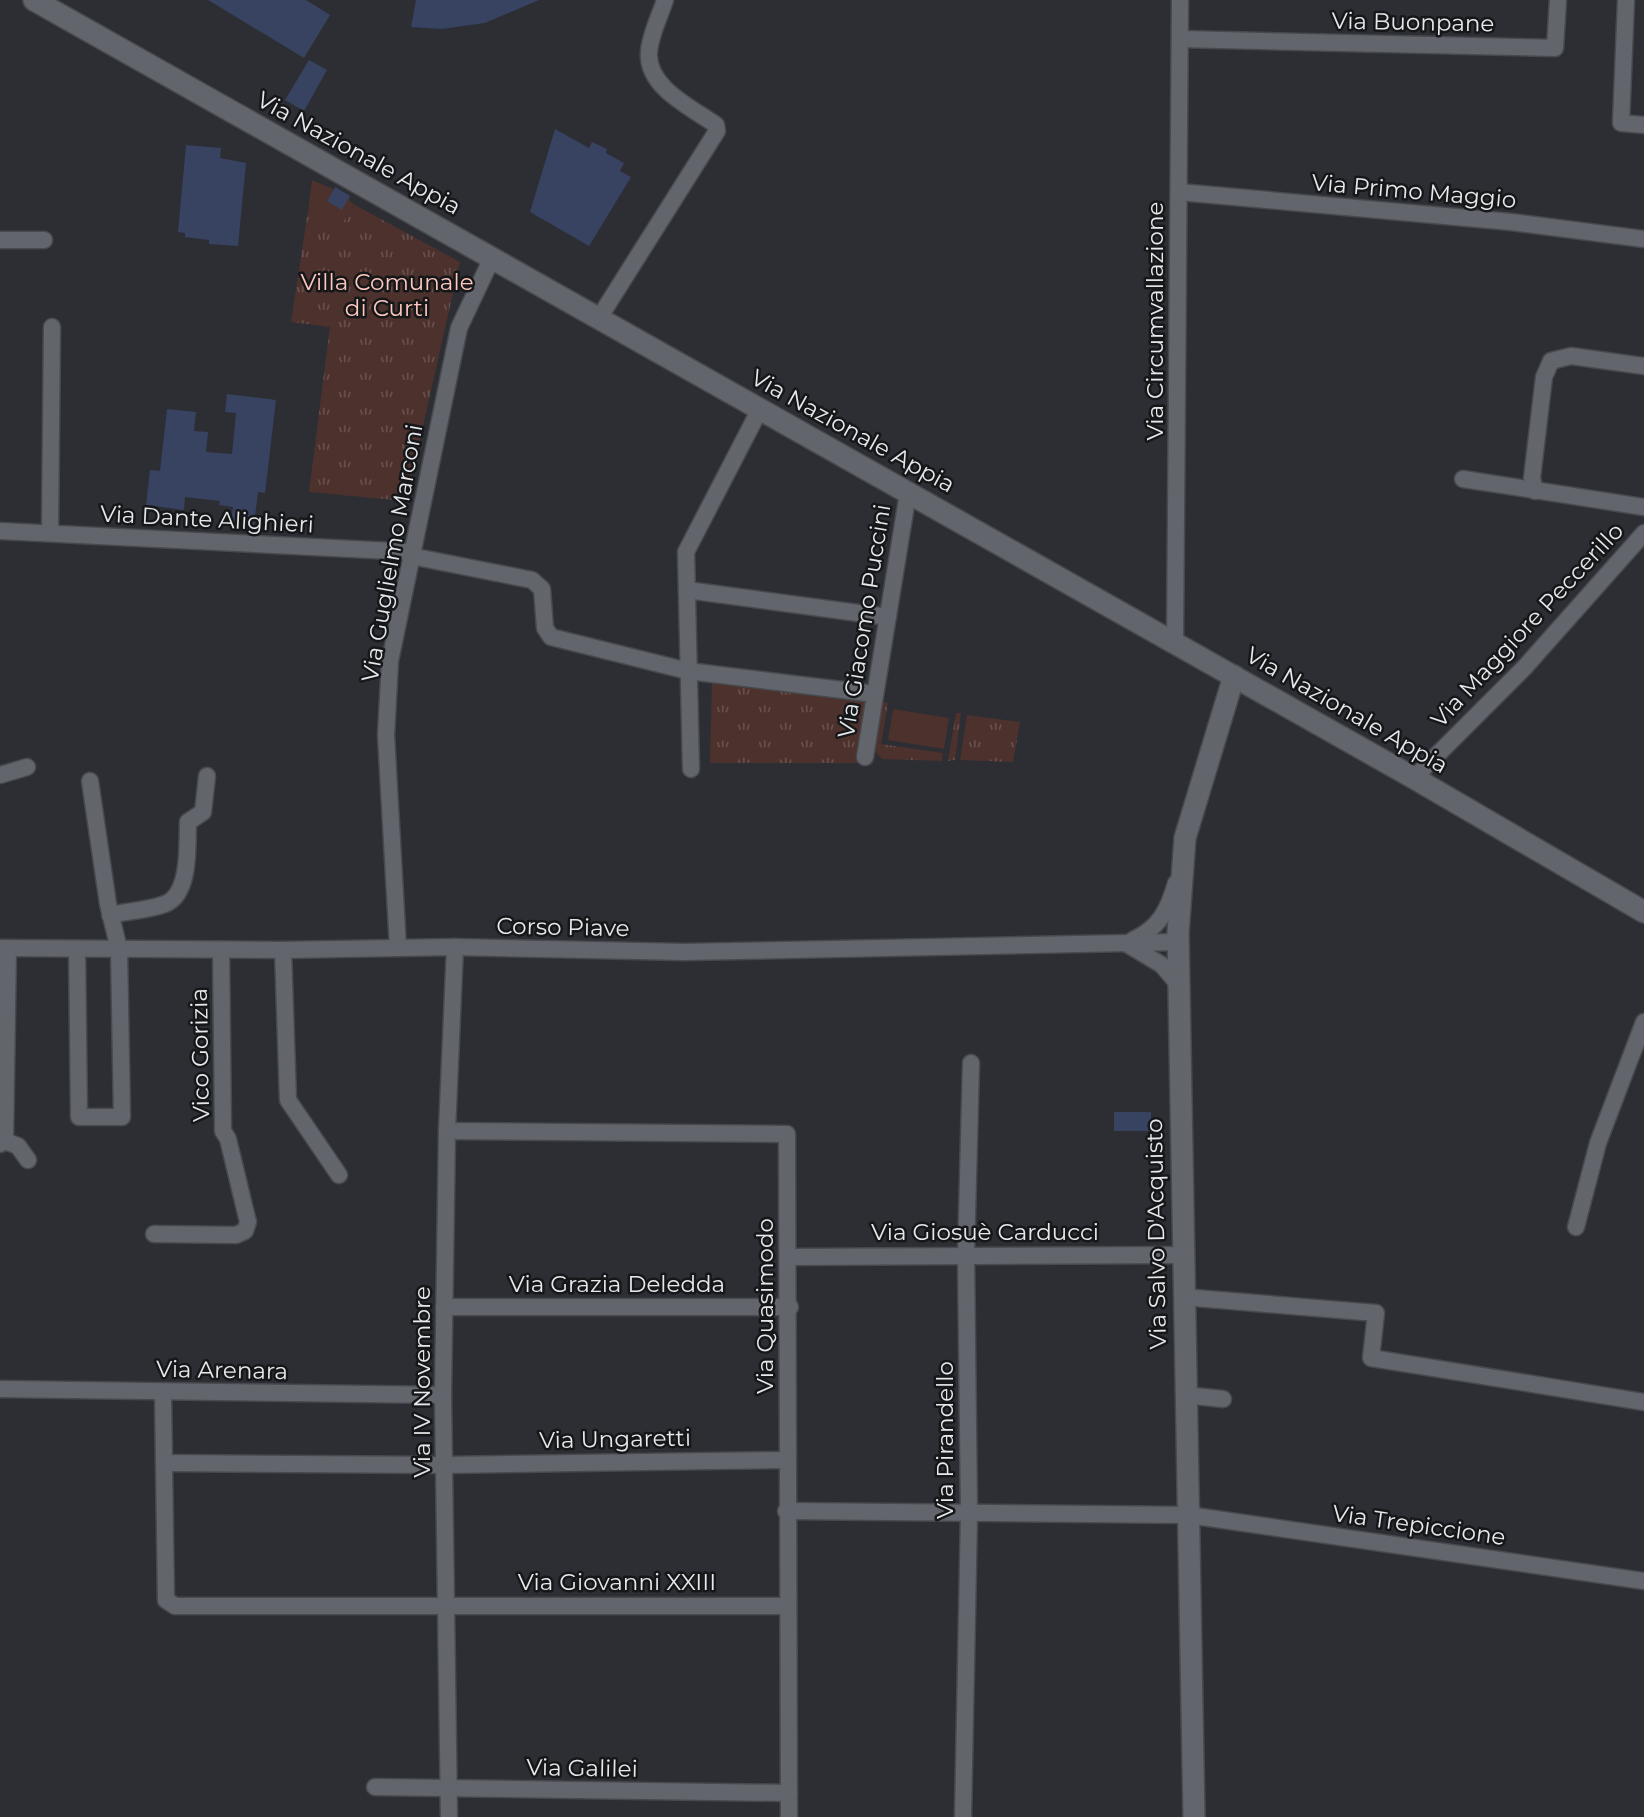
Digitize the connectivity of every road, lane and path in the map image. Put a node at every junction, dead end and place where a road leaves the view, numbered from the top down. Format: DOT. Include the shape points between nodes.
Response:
graph roads {
  1 [pos="34,0"];
  2 [pos="665,0"];
  3 [pos="1180,0"];
  4 [pos="1558,0"];
  5 [pos="1626,0"];
  6 [pos="1180,39"];
  7 [pos="1644,125"];
  8 [pos="1179,192"];
  9 [pos="1644,239"];
  10 [pos="0,240"];
  11 [pos="44,240"];
  12 [pos="492,258"];
  13 [pos="599,318"];
  14 [pos="52,327"];
  15 [pos="1644,366"];
  16 [pos="760,409"];
  17 [pos="1463,480"];
  18 [pos="1535,491"];
  19 [pos="908,493"];
  20 [pos="1644,507"];
  21 [pos="0,531"];
  22 [pos="50,533"];
  23 [pos="1644,533"];
  24 [pos="411,554"];
  25 [pos="687,590"];
  26 [pos="888,617"];
  27 [pos="1175,643"];
  28 [pos="688,671"];
  29 [pos="1234,676"];
  30 [pos="875,694"];
  31 [pos="864,757"];
  32 [pos="27,766"];
  33 [pos="691,769"];
  34 [pos="0,775"];
  35 [pos="207,776"];
  36 [pos="1414,778"];
  37 [pos="90,781"];
  38 [pos="1183,861"];
  39 [pos="1644,912"];
  40 [pos="110,915"];
  41 [pos="1178,942"];
  42 [pos="1125,943"];
  43 [pos="455,947"];
  44 [pos="4,948"];
  45 [pos="398,948"];
  46 [pos="77,949"];
  47 [pos="119,949"];
  48 [pos="221,950"];
  49 [pos="284,950"];
  50 [pos="1178,984"];
  51 [pos="1644,1022"];
  52 [pos="971,1063"];
  53 [pos="447,1131"];
  54 [pos="2,1143"];
  55 [pos="28,1160"];
  56 [pos="339,1175"];
  57 [pos="1576,1227"];
  58 [pos="154,1234"];
  59 [pos="966,1254"];
  60 [pos="1182,1255"];
  61 [pos="789,1257"];
  62 [pos="1183,1297"];
  63 [pos="444,1307"];
  64 [pos="790,1307"];
  65 [pos="0,1389"];
  66 [pos="163,1393"];
  67 [pos="443,1395"];
  68 [pos="1185,1395"];
  69 [pos="1223,1399"];
  70 [pos="1644,1402"];
  71 [pos="787,1460"];
  72 [pos="164,1463"];
  73 [pos="444,1465"];
  74 [pos="786,1511"];
  75 [pos="969,1513"];
  76 [pos="1188,1515"];
  77 [pos="1644,1581"];
  78 [pos="446,1604"];
  79 [pos="787,1606"];
  80 [pos="375,1787"];
  81 [pos="449,1789"];
  82 [pos="789,1793"];
  83 [pos="1195,1808"];
  84 [pos="449,1817"];
  85 [pos="789,1817"];
  86 [pos="963,1817"];
  87 [pos="1206,1817"];
  1 -- 12 [label="main road, Via Nazionale Appia"];
  2 -- 13 [label="street" via="649,52 654,73 661,86 716,125 717,131"];
  3 -- 6 [label="street, Via Circumvallazione"];
  4 -- 6 [label="street, Via Buonpane" via="1555,48"];
  5 -- 7 [label="street" via="1621,123"];
  6 -- 8 [label="street, Via Circumvallazione"];
  8 -- 9 [label="street, Via Primo Maggio" via="1511,222"];
  8 -- 27 [label="street, Via Circumvallazione"];
  10 -- 11 [label="street"];
  12 -- 13 [label="main road, Via Nazionale Appia"];
  12 -- 24 [label="street, Via Guglielmo Marconi" via="459,328"];
  13 -- 16 [label="main road, Via Nazionale Appia"];
  14 -- 22 [label="street"];
  15 -- 18 [label="street" via="1571,356 1551,360 1542,389 1532,478"];
  16 -- 19 [label="main road, Via Nazionale Appia"];
  16 -- 25 [label="street" via="686,552"];
  17 -- 18 [label="street"];
  18 -- 20 [label="street"];
  19 -- 26 [label="street, Via Giacomo Puccini"];
  19 -- 27 [label="main road, Via Nazionale Appia"];
  21 -- 22 [label="street, Via Dante Alighieri"];
  22 -- 24 [label="street, Via Dante Alighieri"];
  23 -- 36 [label="street, Via Maggiore Peccerillo" via="1525,667"];
  24 -- 28 [label="street, Via Dante Alighieri" via="532,580 542,589 547,635"];
  24 -- 45 [label="street, Via Guglielmo Marconi" via="390,661 386,735"];
  25 -- 26 [label="street"];
  25 -- 28 [label="street"];
  26 -- 30 [label="street, Via Giacomo Puccini"];
  27 -- 29 [label="main road, Via Nazionale Appia"];
  28 -- 30 [label="street"];
  28 -- 33 [label="street"];
  29 -- 36 [label="main road, Via Nazionale Appia"];
  29 -- 38 [label="main road, Via Salvo D'Acquisto" via="1185,838"];
  30 -- 31 [label="street, Via Giacomo Puccini"];
  32 -- 34 [label="street"];
  35 -- 40 [label="street" via="203,812 188,822 183,881 175,898 166,904"];
  36 -- 39 [label="main road, Via Nazionale Appia"];
  37 -- 40 [label="street"];
  38 -- 41 [label="main road, Via Salvo D'Acquisto"];
  38 -- 42 [label="street, Corso Piave" via="1162,919 1151,932"];
  40 -- 47 [label="street"];
  41 -- 42 [label="street, Corso Piave"];
  41 -- 50 [label="main road, Via Salvo D'Acquisto"];
  42 -- 43 [label="street, Corso Piave" via="684,953"];
  42 -- 50 [label="street" via="1163,965"];
  43 -- 45 [label="street, Corso Piave"];
  43 -- 53 [label="street, Via IV Novembre"];
  44 -- 46 [label="street, Corso Piave"];
  44 -- 54 [label="street"];
  45 -- 49 [label="street, Corso Piave"];
  46 -- 47 [label="street, Corso Piave"];
  46 -- 47 [label="street" via="79,1117 122,1117"];
  47 -- 48 [label="street, Corso Piave"];
  48 -- 49 [label="street, Corso Piave"];
  48 -- 58 [label="street, Vico Gorizia" via="223,1131 248,1222 246,1231 236,1235"];
  49 -- 56 [label="street" via="288,1100"];
  50 -- 60 [label="main road, Via Salvo D'Acquisto"];
  51 -- 57 [label="street" via="1598,1143"];
  52 -- 59 [label="street, Via Pirandello"];
  53 -- 61 [label="street, Via Quasimodo" via="787,1134"];
  53 -- 63 [label="street, Via IV Novembre"];
  54 -- 55 [label="street" via="18,1146"];
  59 -- 60 [label="street, Via Giosuè Carducci"];
  59 -- 61 [label="street, Via Giosuè Carducci"];
  59 -- 75 [label="street, Via Pirandello"];
  60 -- 62 [label="main road, Via Salvo D'Acquisto"];
  61 -- 64 [label="street, Via Quasimodo"];
  62 -- 68 [label="main road, Via Salvo D'Acquisto"];
  62 -- 70 [label="street" via="1376,1313 1371,1358"];
  63 -- 64 [label="street, Via Grazia Deledda"];
  63 -- 67 [label="street, Via IV Novembre"];
  64 -- 71 [label="street, Via Quasimodo"];
  65 -- 66 [label="street, Via Arenara"];
  66 -- 67 [label="street, Via Arenara"];
  66 -- 72 [label="street"];
  67 -- 73 [label="street, Via IV Novembre"];
  68 -- 69 [label="street"];
  68 -- 76 [label="main road, Via Salvo D'Acquisto"];
  71 -- 73 [label="street, Via Ungaretti"];
  71 -- 74 [label="street, Via Quasimodo"];
  72 -- 73 [label="street, Via Ungaretti"];
  72 -- 78 [label="street, Via Giovanni XXIII" via="166,1600 176,1606"];
  73 -- 78 [label="street, Via IV Novembre"];
  74 -- 75 [label="street, Via Trepiccione"];
  74 -- 79 [label="street, Via Quasimodo"];
  75 -- 76 [label="street, Via Trepiccione"];
  75 -- 86 [label="street, Via Pirandello"];
  76 -- 77 [label="street, Via Trepiccione"];
  76 -- 83 [label="main road, Via Salvo D'Acquisto"];
  78 -- 79 [label="street, Via Giovanni XXIII"];
  78 -- 81 [label="street, Via IV Novembre"];
  79 -- 82 [label="street, Via Quasimodo"];
  80 -- 81 [label="street, Via Galilei"];
  81 -- 82 [label="street, Via Galilei"];
  81 -- 84 [label="street, Via IV Novembre"];
  82 -- 85 [label="street, Via Quasimodo"];
  83 -- 87 [label="main road, Via Salvo D'Acquisto"];
}
